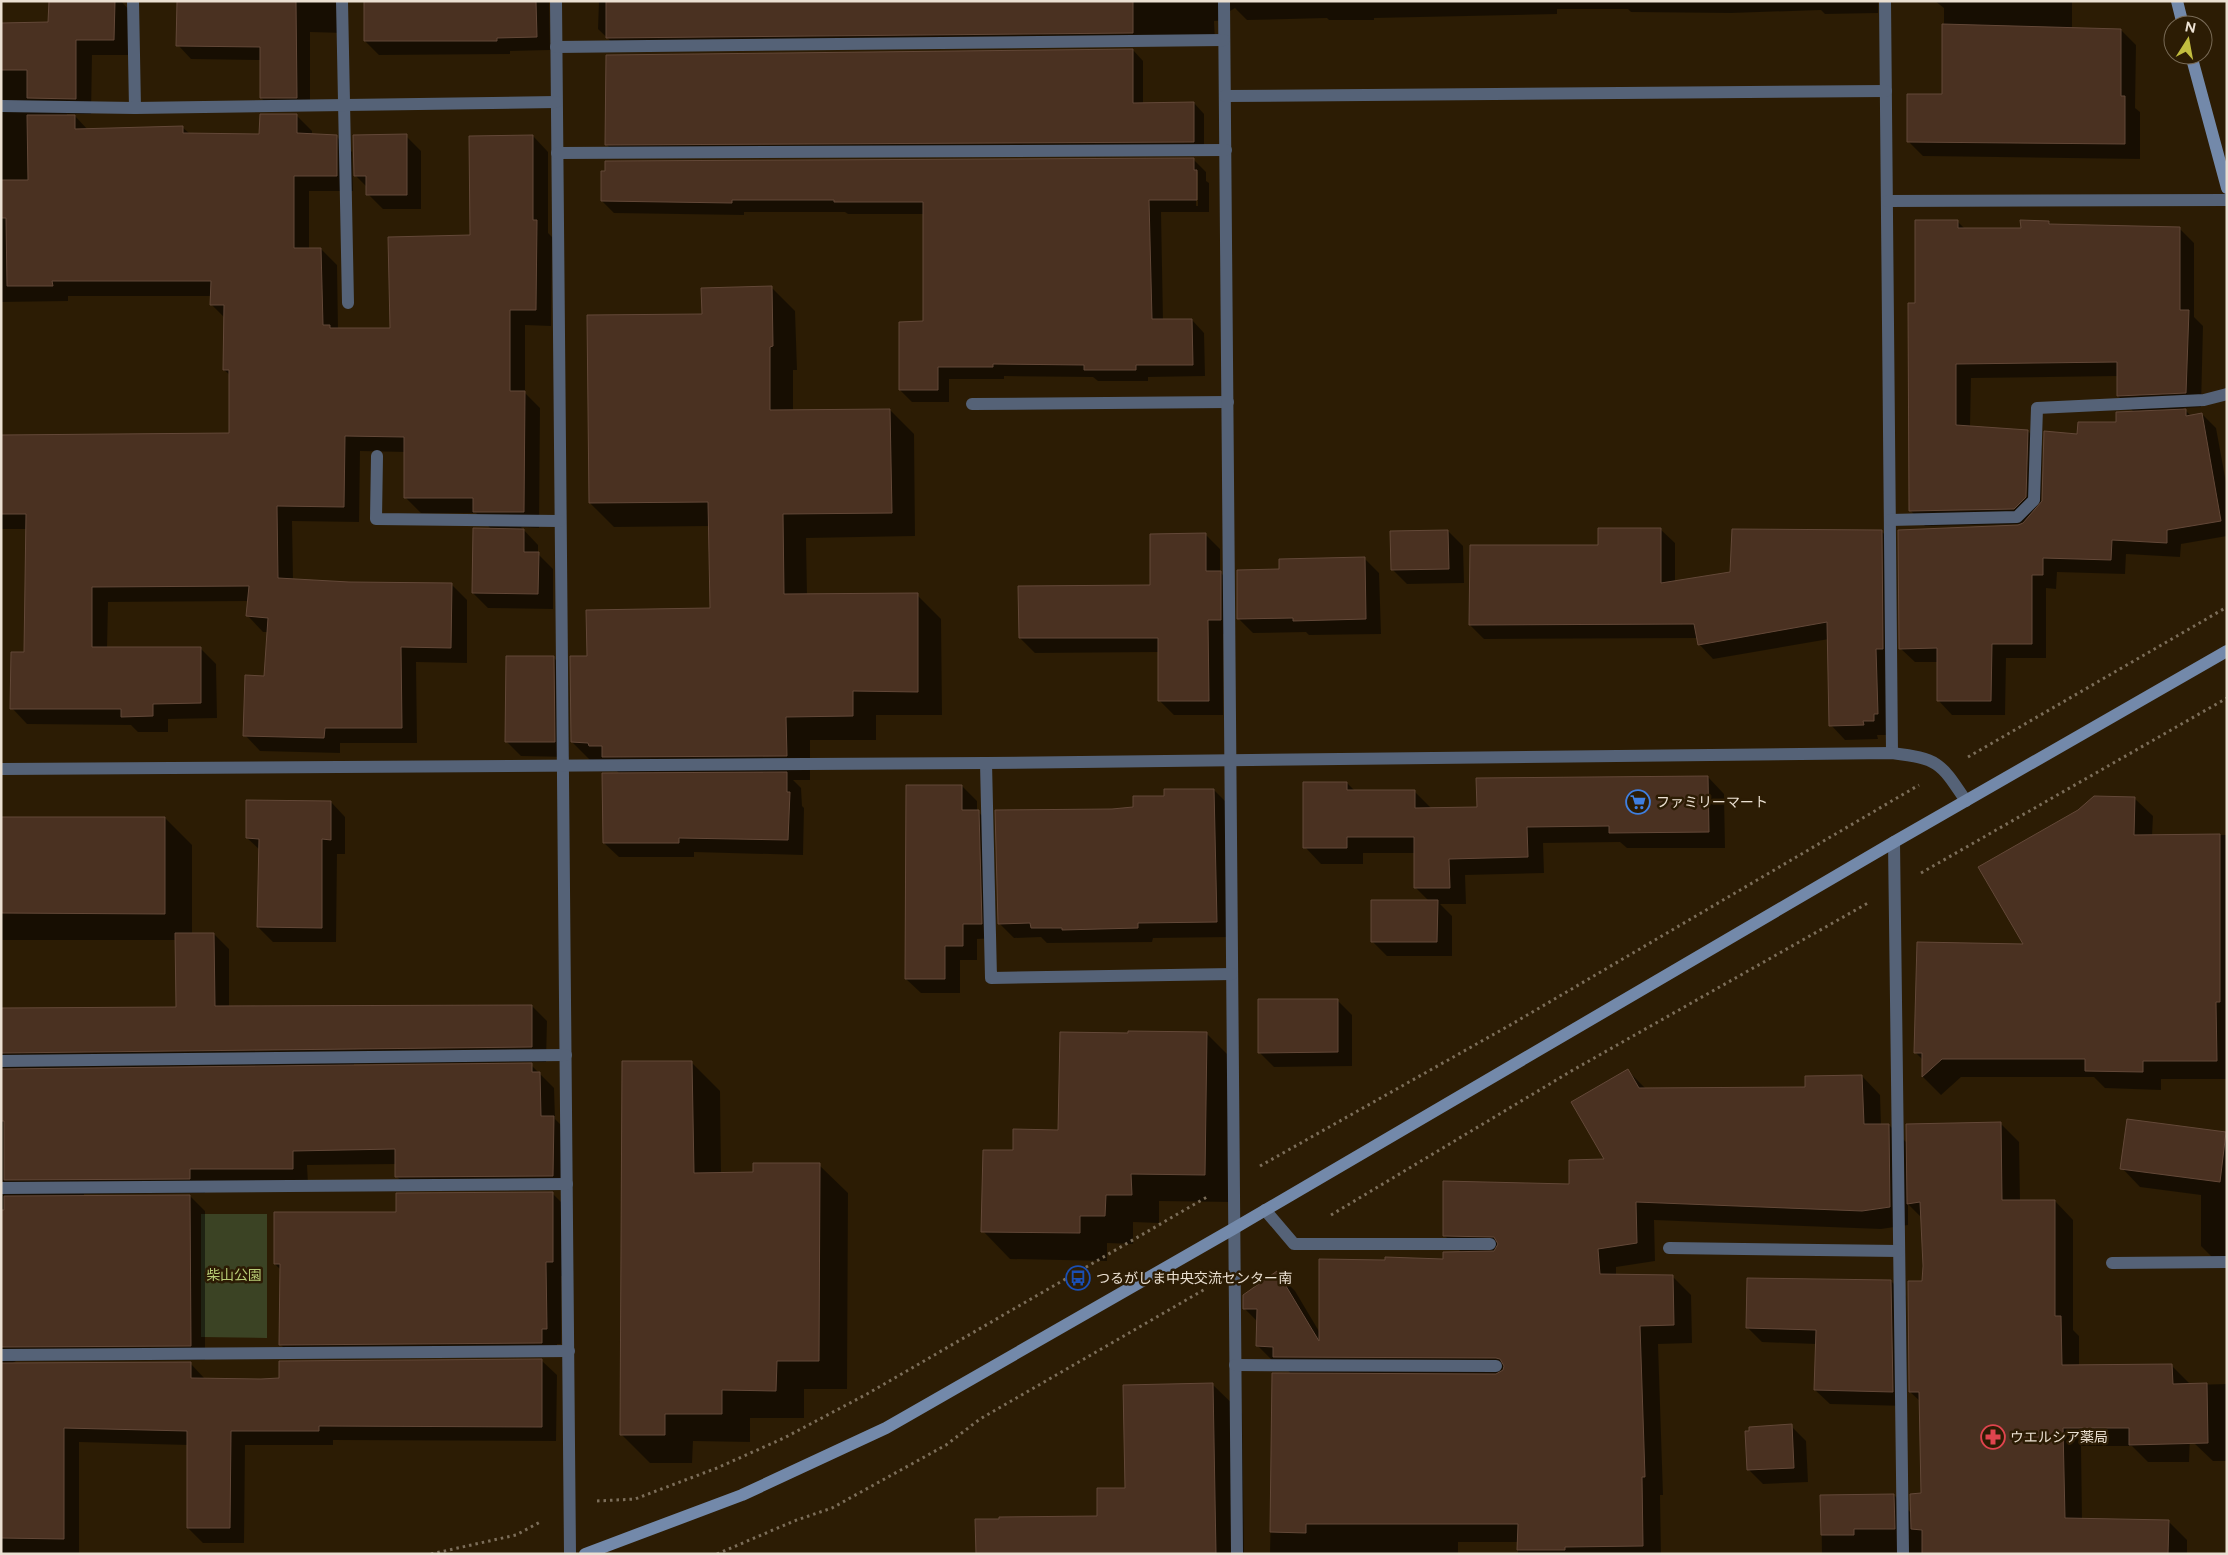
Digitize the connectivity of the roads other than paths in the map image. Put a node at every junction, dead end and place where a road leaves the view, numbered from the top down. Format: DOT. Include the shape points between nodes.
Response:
graph roads {
  1 [pos="133,1"];
  2 [pos="342,1"];
  3 [pos="556,1"];
  4 [pos="1224,1"];
  5 [pos="1886,1"];
  6 [pos="2177,1"];
  7 [pos="2181,15"];
  8 [pos="1224,40"];
  9 [pos="556,47"];
  10 [pos="2194,65"];
  11 [pos="1886,91"];
  12 [pos="1225,96"];
  13 [pos="556,102"];
  14 [pos="1,106"];
  15 [pos="344,106"];
  16 [pos="135,108"];
  17 [pos="1226,150"];
  18 [pos="557,153"];
  19 [pos="2227,188"];
  20 [pos="2227,200"];
  21 [pos="1887,201"];
  22 [pos="348,302"];
  23 [pos="2227,394"];
  24 [pos="1228,402"];
  25 [pos="972,404"];
  26 [pos="377,456"];
  27 [pos="1890,520"];
  28 [pos="560,521"];
  29 [pos="2227,651"];
  30 [pos="1892,753"];
  31 [pos="1231,760"];
  32 [pos="986,764"];
  33 [pos="563,766"];
  34 [pos="1,769"];
  35 [pos="1966,800"];
  36 [pos="1894,842"];
  37 [pos="1232,974"];
  38 [pos="566,1055"];
  39 [pos="1,1061"];
  40 [pos="567,1184"];
  41 [pos="1,1188"];
  42 [pos="1266,1210"];
  43 [pos="1233,1229"];
  44 [pos="1490,1244"];
  45 [pos="1669,1248"];
  46 [pos="1899,1251"];
  47 [pos="2227,1262"];
  48 [pos="2112,1263"];
  49 [pos="569,1351"];
  50 [pos="1,1355"];
  51 [pos="1235,1365"];
  52 [pos="1496,1366"];
  53 [pos="570,1554"];
  54 [pos="586,1554"];
  55 [pos="1237,1554"];
  56 [pos="1903,1554"];
  1 -- 16 [label="street"];
  2 -- 15 [label="street"];
  3 -- 9 [label="street"];
  4 -- 8 [label="street"];
  5 -- 11 [label="street"];
  6 -- 7 [label="street"];
  8 -- 9 [label="street"];
  8 -- 12 [label="street"];
  9 -- 13 [label="street"];
  10 -- 19 [label="street"];
  11 -- 12 [label="street"];
  11 -- 21 [label="street"];
  12 -- 17 [label="street"];
  13 -- 15 [label="street"];
  13 -- 18 [label="street"];
  14 -- 16 [label="street"];
  15 -- 16 [label="street"];
  15 -- 22 [label="street"];
  17 -- 18 [label="street"];
  17 -- 24 [label="street"];
  18 -- 28 [label="street"];
  20 -- 21 [label="street"];
  21 -- 27 [label="street"];
  23 -- 27 [label="street" via="2204,400 2037,408 2034,500 2017,518"];
  24 -- 25 [label="street"];
  24 -- 31 [label="street"];
  26 -- 28 [label="street" via="376,519"];
  27 -- 30 [label="street"];
  28 -- 33 [label="street"];
  29 -- 35 [label="street"];
  30 -- 31 [label="street"];
  30 -- 35 [label="street" via="1934,762 1945,770"];
  31 -- 32 [label="street"];
  31 -- 37 [label="street"];
  32 -- 33 [label="street"];
  32 -- 37 [label="street" via="991,978"];
  33 -- 34 [label="street"];
  33 -- 38 [label="street"];
  35 -- 36 [label="street"];
  36 -- 42 [label="street"];
  36 -- 46 [label="street"];
  37 -- 43 [label="street"];
  38 -- 39 [label="street"];
  38 -- 40 [label="street"];
  40 -- 41 [label="street"];
  40 -- 49 [label="street"];
  42 -- 43 [label="street"];
  42 -- 44 [label="street" via="1294,1244"];
  43 -- 51 [label="street"];
  43 -- 54 [label="street" via="886,1428 742,1495"];
  45 -- 46 [label="street"];
  46 -- 56 [label="street"];
  47 -- 48 [label="street"];
  49 -- 50 [label="street"];
  49 -- 53 [label="street"];
  51 -- 52 [label="street"];
  51 -- 55 [label="street"];
}
